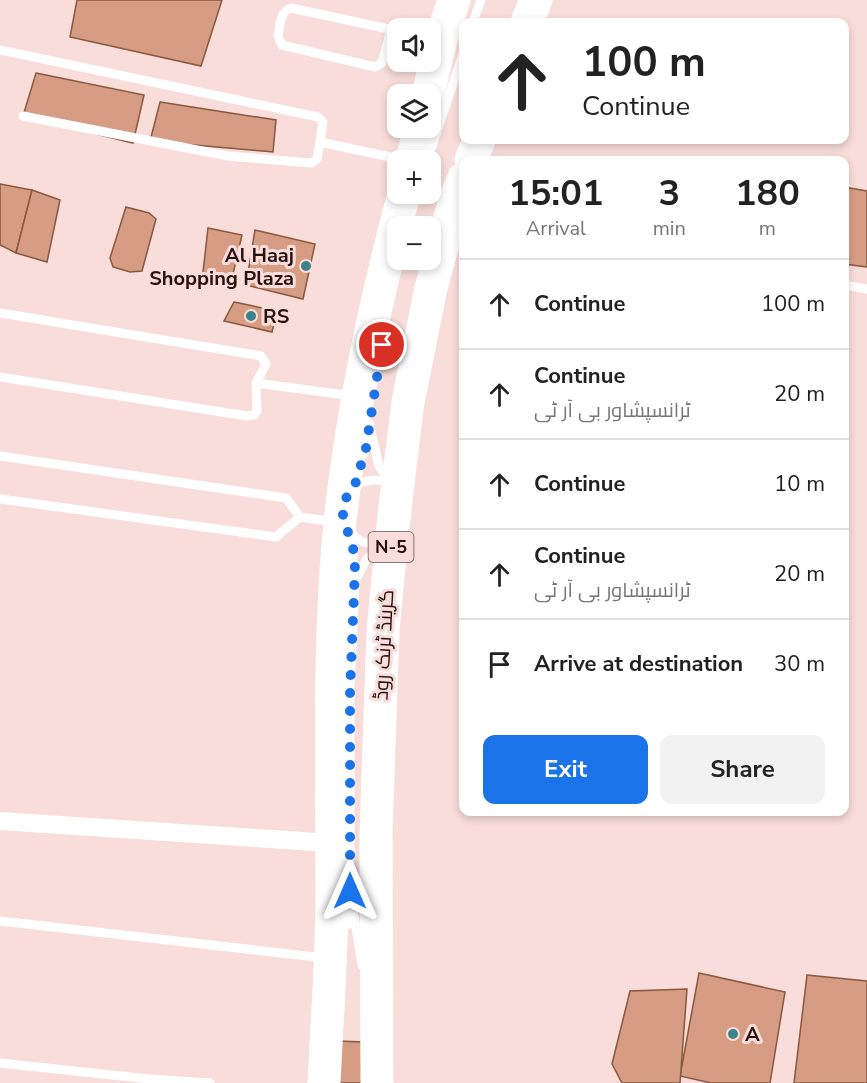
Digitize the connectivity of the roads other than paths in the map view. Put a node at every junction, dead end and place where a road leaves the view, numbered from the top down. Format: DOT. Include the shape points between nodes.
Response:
graph roads {
  1 [pos="454,0"];
  2 [pos="481,0"];
  3 [pos="536,0"];
  4 [pos="474,18"];
  5 [pos="529,18"];
  6 [pos="394,30"];
  7 [pos="445,43"];
  8 [pos="0,50"];
  9 [pos="431,84"];
  10 [pos="23,117"];
  11 [pos="320,142"];
  12 [pos="429,150"];
  13 [pos="387,156"];
  14 [pos="459,190"];
  15 [pos="401,204"];
  16 [pos="849,286"];
  17 [pos="867,289"];
  18 [pos="0,313"];
  19 [pos="0,377"];
  20 [pos="256,383"];
  21 [pos="366,412"];
  22 [pos="0,456"];
  23 [pos="361,467"];
  24 [pos="357,477"];
  25 [pos="393,486"];
  26 [pos="354,488"];
  27 [pos="0,499"];
  28 [pos="300,517"];
  29 [pos="344,525"];
  30 [pos="386,541"];
  31 [pos="355,583"];
  32 [pos="0,821"];
  33 [pos="331,843"];
  34 [pos="350,891"];
  35 [pos="0,921"];
  36 [pos="338,957"];
  37 [pos="364,974"];
  38 [pos="366,985"];
  39 [pos="0,1063"];
  40 [pos="210,1083"];
  41 [pos="324,1083"];
  42 [pos="334,1083"];
  43 [pos="376,1083"];
  1 -- 7 [label="highway"];
  2 -- 4 [label="lane"];
  3 -- 5 [label="highway"];
  6 -- 6 [label="lane" via="291,8 283,13 278,36 282,45 375,67 382,63"];
  7 -- 9 [label="highway"];
  7 -- 12 [label="lane"];
  8 -- 11 [label="lane" via="318,117 323,122"];
  10 -- 11 [label="lane" via="228,156 311,163 317,159"];
  11 -- 13 [label="lane"];
  14 -- 43 [label="highway, گرینڈ ٹرنک روڈ / N-5" via="431,288 408,402 383,630 376,823"];
  15 -- 21 [label="highway, N-5" via="378,289"];
  16 -- 17 [label="lane"];
  18 -- 20 [label="lane" via="261,356 266,364"];
  19 -- 20 [label="lane" via="247,416 257,411"];
  20 -- 21 [label="lane"];
  21 -- 23 [label="lane"];
  21 -- 25 [label="lane" via="379,466"];
  21 -- 29 [label="highway, N-5"];
  22 -- 28 [label="lane" via="286,498"];
  24 -- 26 [label="lane"];
  25 -- 26 [label="lane" via="373,480"];
  25 -- 30 [label="lane" via="401,493 406,513 399,532"];
  26 -- 29 [label="lane" via="343,506"];
  27 -- 28 [label="lane" via="276,537"];
  28 -- 29 [label="lane"];
  29 -- 30 [label="lane" via="361,540"];
  29 -- 31 [label="lane" via="354,552"];
  29 -- 33 [label="highway, N-5" via="332,673"];
  30 -- 31 [label="lane" via="366,560"];
  31 -- 34 [label="lane" via="350,692"];
  32 -- 33 [label="street"];
  33 -- 36 [label="highway, N-5"];
  34 -- 36 [label="lane"];
  34 -- 37 [label="lane"];
  35 -- 36 [label="lane"];
  36 -- 41 [label="highway, N-5"];
  36 -- 42 [label="lane"];
  38 -- 43 [label="lane" via="376,1040"];
  39 -- 40 [label="lane"];
}
